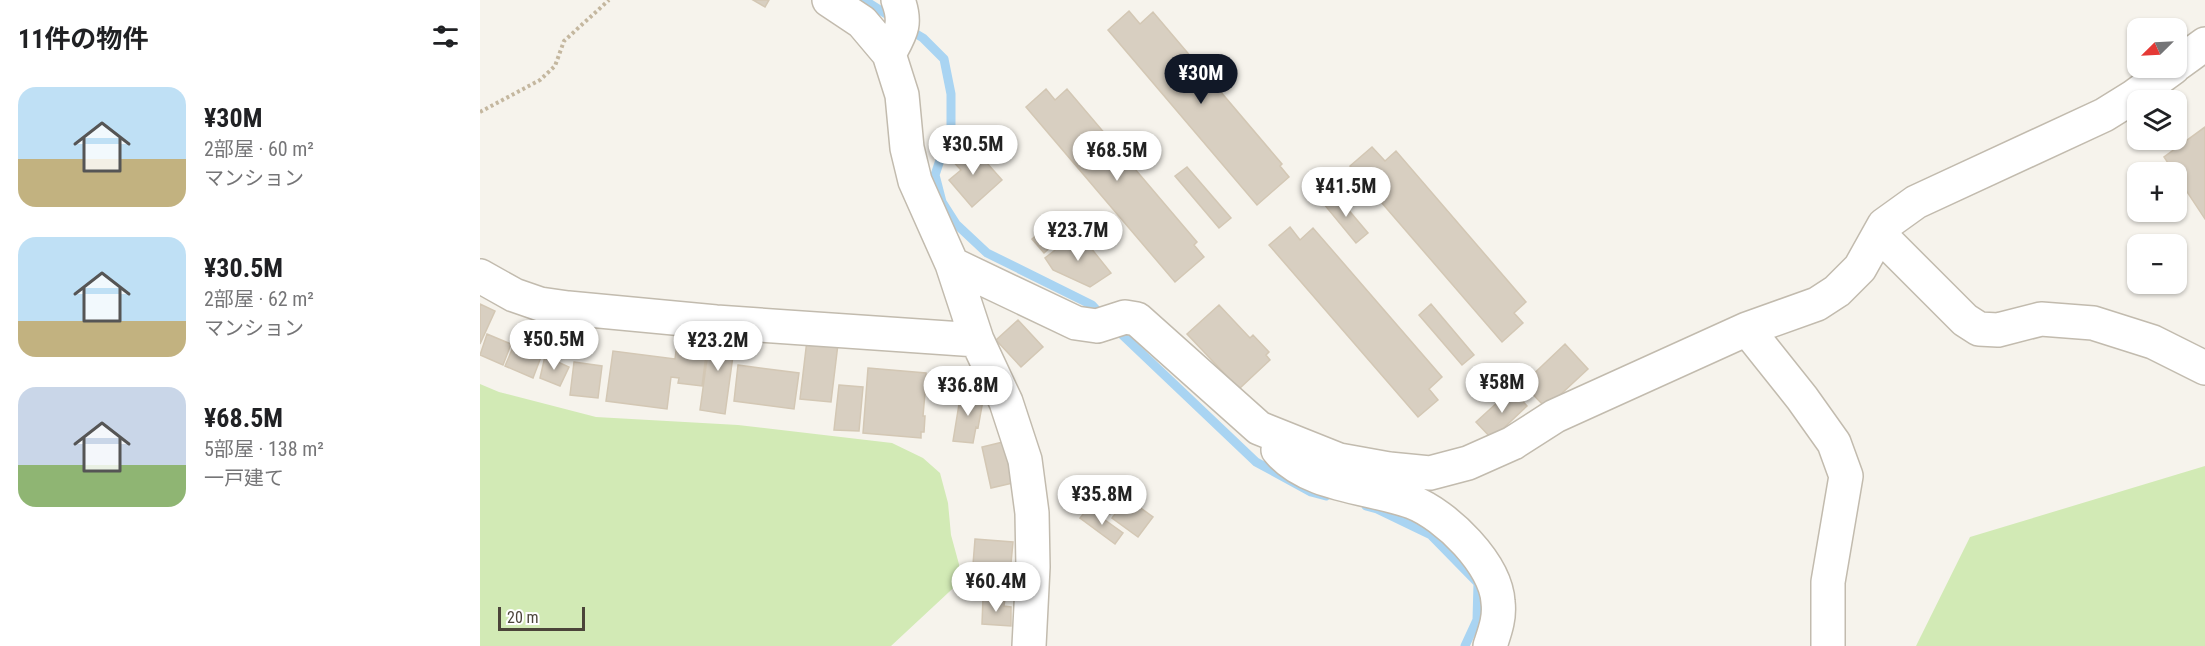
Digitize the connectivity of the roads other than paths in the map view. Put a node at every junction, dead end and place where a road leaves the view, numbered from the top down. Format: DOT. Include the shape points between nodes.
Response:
graph roads {
  1 [pos="829,0"];
  2 [pos="898,26"];
  3 [pos="2205,44"];
  4 [pos="2187,57"];
  5 [pos="2159,78"];
  6 [pos="1879,234"];
  7 [pos="952,264"];
  8 [pos="480,276"];
  9 [pos="1747,329"];
  10 [pos="977,340"];
  11 [pos="2205,368"];
  12 [pos="1259,428"];
  13 [pos="1029,646"];
  14 [pos="1490,646"];
  15 [pos="1828,646"];
  1 -- 2 [label="street" via="862,22"];
  2 -- 7 [label="street" via="907,148 915,181"];
  3 -- 4 [label="street"];
  5 -- 6 [label="street" via="2104,115 1916,202 1884,225"];
  6 -- 9 [label="street" via="1860,268 1838,291 1817,304"];
  6 -- 11 [label="street" via="1965,320 1979,329 1998,330 2041,318 2093,323 2153,342"];
  7 -- 10 [label="street"];
  7 -- 12 [label="street" via="1076,323 1137,319"];
  8 -- 10 [label="street" via="540,304 716,322"];
  9 -- 12 [label="street" via="1555,416 1504,447 1468,463 1430,473 1339,460"];
  9 -- 15 [label="street" via="1834,443 1846,476 1828,582"];
  10 -- 13 [label="street" via="1006,402 1025,460 1032,513"];
  12 -- 14 [label="street" via="1282,456 1315,476 1413,502 1445,521 1476,554 1491,577 1498,600 1498,624"];
}
